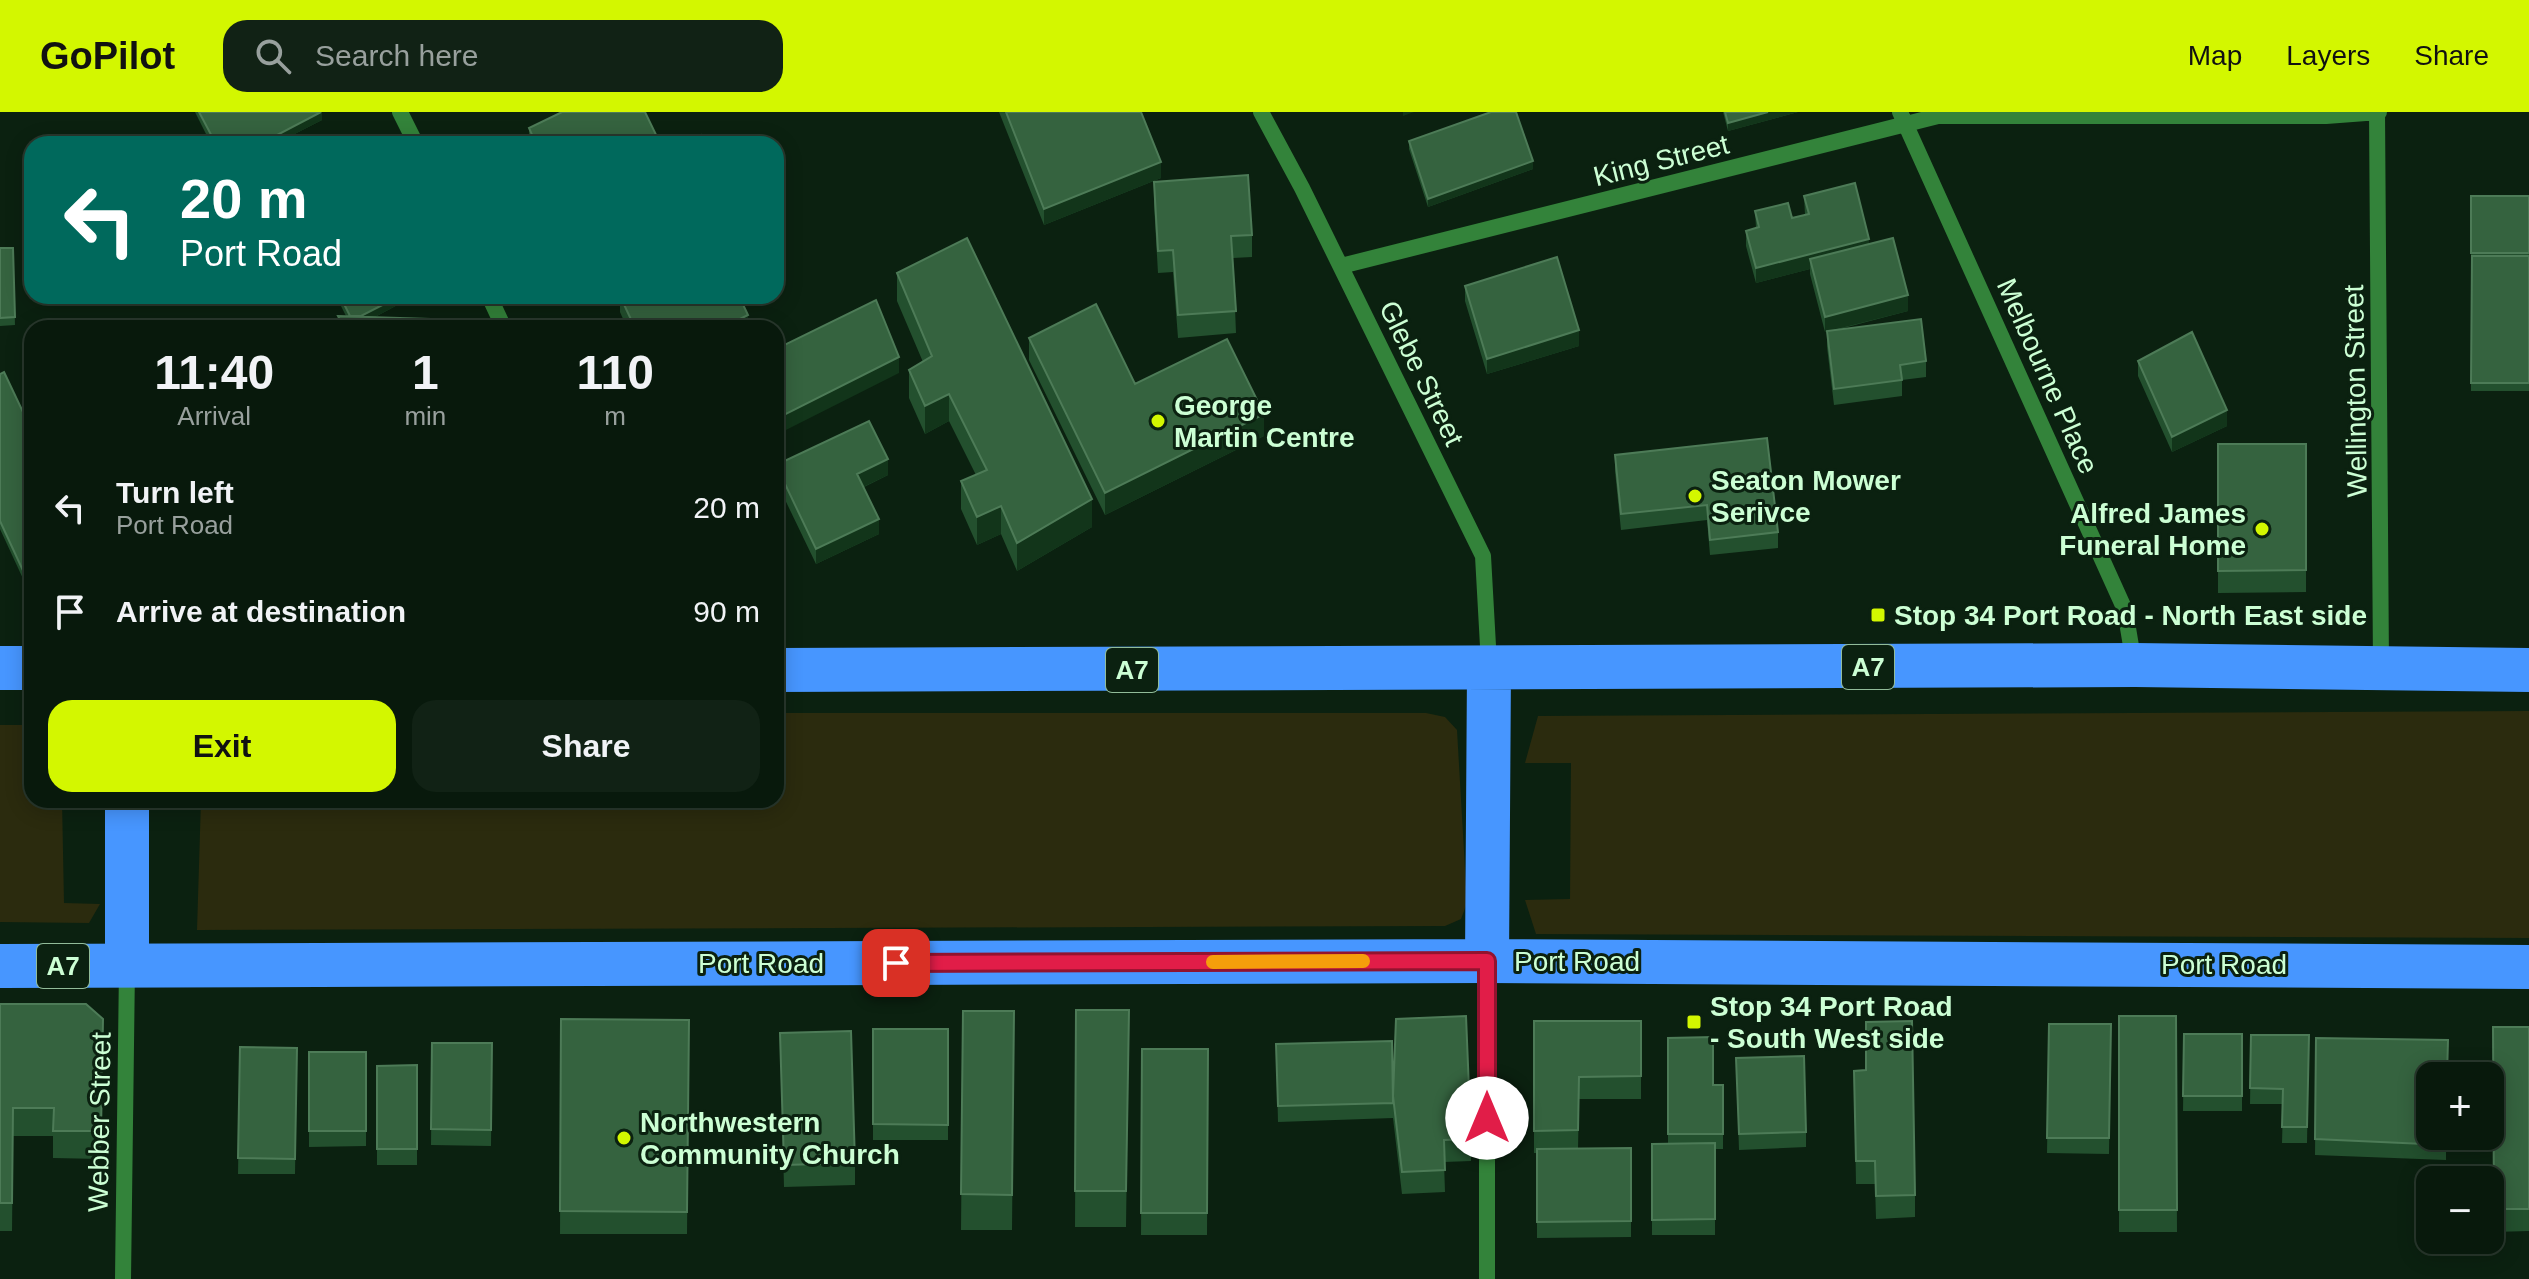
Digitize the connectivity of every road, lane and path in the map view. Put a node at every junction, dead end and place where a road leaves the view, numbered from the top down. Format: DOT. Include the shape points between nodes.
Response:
graph roads {
  1 [pos="400,112"];
  2 [pos="1261,112"];
  3 [pos="2378,112"];
  4 [pos="1903,119"];
  5 [pos="412,136"];
  6 [pos="1341,266"];
  7 [pos="2135,665"];
  8 [pos="0,668"];
  9 [pos="24,668"];
  10 [pos="784,670"];
  11 [pos="1489,670"];
  12 [pos="2381,670"];
  13 [pos="2529,670"];
  14 [pos="127,808"];
  15 [pos="1487,961"];
  16 [pos="127,965"];
  17 [pos="0,966"];
  18 [pos="2529,967"];
  19 [pos="123,1279"];
  20 [pos="1487,1279"];
  1 -- 5 [label="street"];
  2 -- 6 [label="street, Glebe Street"];
  3 -- 4 [label="street, King Street"];
  3 -- 12 [label="street, Wellington Street"];
  4 -- 6 [label="street, King Street"];
  4 -- 7 [label="street, Melbourne Place" via="2125,610"];
  6 -- 11 [label="street, Glebe Street" via="1483,556"];
  7 -- 11 [label="highway, A7"];
  7 -- 12 [label="highway, A7"];
  8 -- 9 [label="highway"];
  10 -- 11 [label="highway, A7"];
  11 -- 15 [label="highway"];
  12 -- 13 [label="highway, A7"];
  14 -- 16 [label="highway"];
  15 -- 16 [label="highway, Port Road / A7"];
  15 -- 18 [label="highway, Port Road / A7"];
  15 -- 20 [label="street"];
  16 -- 17 [label="highway, Port Road / A7"];
  16 -- 19 [label="street, Webber Street"];
}
